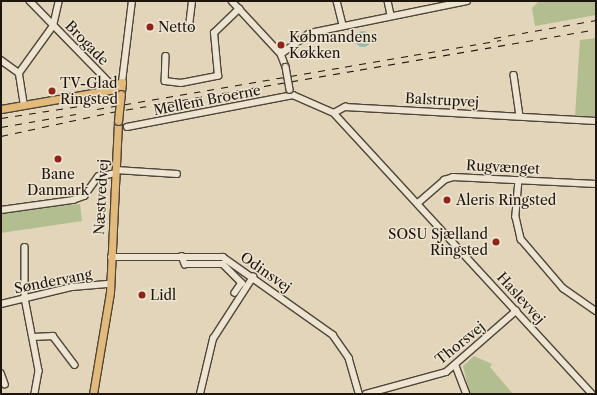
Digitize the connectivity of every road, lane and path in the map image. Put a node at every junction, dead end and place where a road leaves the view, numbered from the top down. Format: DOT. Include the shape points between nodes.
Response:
graph roads {
  1 [pos="30,1"];
  2 [pos="59,1"];
  3 [pos="132,1"];
  4 [pos="192,1"];
  5 [pos="232,1"];
  6 [pos="337,1"];
  7 [pos="388,1"];
  8 [pos="427,1"];
  9 [pos="466,1"];
  10 [pos="429,8"];
  11 [pos="239,9"];
  12 [pos="391,15"];
  13 [pos="343,25"];
  14 [pos="53,26"];
  15 [pos="189,26"];
  16 [pos="281,54"];
  17 [pos="166,56"];
  18 [pos="1,60"];
  19 [pos="19,72"];
  20 [pos="514,75"];
  21 [pos="111,84"];
  22 [pos="121,88"];
  23 [pos="90,95"];
  24 [pos="293,95"];
  25 [pos="24,106"];
  26 [pos="1,109"];
  27 [pos="334,113"];
  28 [pos="520,116"];
  29 [pos="596,121"];
  30 [pos="126,127"];
  31 [pos="115,172"];
  32 [pos="177,174"];
  33 [pos="519,180"];
  34 [pos="596,184"];
  35 [pos="418,203"];
  36 [pos="1,210"];
  37 [pos="25,247"];
  38 [pos="112,257"];
  39 [pos="231,266"];
  40 [pos="253,277"];
  41 [pos="110,284"];
  42 [pos="235,293"];
  43 [pos="25,298"];
  44 [pos="1,304"];
  45 [pos="516,311"];
  46 [pos="596,311"];
  47 [pos="33,337"];
  48 [pos="75,365"];
  49 [pos="456,366"];
  50 [pos="1,373"];
  51 [pos="5,384"];
  52 [pos="35,394"];
  53 [pos="93,394"];
  54 [pos="200,394"];
  55 [pos="359,394"];
  56 [pos="366,394"];
  57 [pos="467,394"];
  58 [pos="592,394"];
  1 -- 14 [label="street, Brogade"];
  2 -- 14 [label="street"];
  3 -- 22 [label="street, Næstvedvej"];
  4 -- 15 [label="street"];
  5 -- 11 [label="street"];
  6 -- 13 [label="street"];
  7 -- 12 [label="street"];
  8 -- 10 [label="street"];
  9 -- 10 [label="street"];
  10 -- 12 [label="street"];
  11 -- 16 [label="street"];
  11 -- 17 [label="street" via="214,33 218,76 181,83 165,81"];
  12 -- 13 [label="street"];
  13 -- 16 [label="street" via="304,35"];
  14 -- 19 [label="street"];
  14 -- 21 [label="street, Brogade"];
  16 -- 24 [label="street, bridge"];
  18 -- 19 [label="street"];
  19 -- 25 [label="street"];
  20 -- 28 [label="street"];
  21 -- 22 [label="main road"];
  21 -- 23 [label="main road"];
  22 -- 23 [label="main road"];
  22 -- 31 [label="main road, Næstvedvej, bridge"];
  23 -- 25 [label="main road"];
  24 -- 27 [label="street"];
  24 -- 30 [label="street, Mellem Broerne"];
  25 -- 26 [label="main road"];
  27 -- 28 [label="street, Balstrupvej" via="345,107"];
  27 -- 35 [label="street, Haslevvej"];
  28 -- 29 [label="street, Balstrupvej"];
  31 -- 32 [label="street"];
  31 -- 36 [label="street" via="98,177 84,196 73,200"];
  31 -- 38 [label="main road, Næstvedvej"];
  33 -- 34 [label="street, Rugvænget"];
  33 -- 35 [label="street, Rugvænget" via="448,178"];
  33 -- 46 [label="street" via="516,217 521,239 563,288"];
  35 -- 45 [label="street, Haslevvej"];
  37 -- 43 [label="street"];
  38 -- 39 [label="street, Odinsvej" via="216,256"];
  38 -- 41 [label="main road, Næstvedvej"];
  39 -- 40 [label="street, Odinsvej"];
  39 -- 42 [label="street" via="242,282"];
  40 -- 54 [label="street" via="213,339"];
  40 -- 55 [label="street, Odinsvej" via="333,335 349,358"];
  41 -- 43 [label="street, Søndervang" via="72,287"];
  41 -- 53 [label="main road, Næstvedvej"];
  43 -- 44 [label="street, Søndervang"];
  43 -- 47 [label="street"];
  45 -- 49 [label="street, Thorsvej"];
  45 -- 58 [label="street, Haslevvej"];
  47 -- 48 [label="street" via="53,336"];
  47 -- 52 [label="street" via="39,371"];
  49 -- 56 [label="street, Thorsvej" via="434,378"];
  49 -- 57 [label="street"];
  50 -- 51 [label="street"];
}
